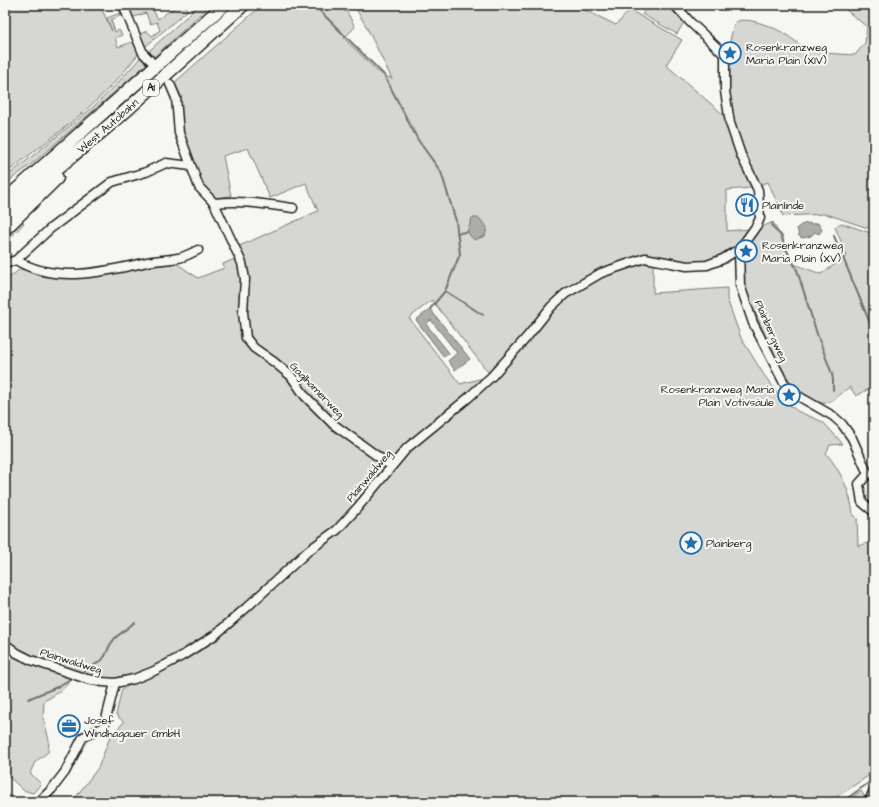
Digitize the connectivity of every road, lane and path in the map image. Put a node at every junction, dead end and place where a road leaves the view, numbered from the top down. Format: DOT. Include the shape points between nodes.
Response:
graph roads {
  1 [pos="224,5"];
  2 [pos="243,5"];
  3 [pos="675,5"];
  4 [pos="127,6"];
  5 [pos="150,60"];
  6 [pos="170,84"];
  7 [pos="76,153"];
  8 [pos="192,166"];
  9 [pos="39,169"];
  10 [pos="5,190"];
  11 [pos="5,200"];
  12 [pos="214,204"];
  13 [pos="293,208"];
  14 [pos="5,212"];
  15 [pos="5,229"];
  16 [pos="198,250"];
  17 [pos="739,250"];
  18 [pos="16,260"];
  19 [pos="5,264"];
  20 [pos="391,466"];
  21 [pos="873,509"];
  22 [pos="5,644"];
  23 [pos="115,683"];
  24 [pos="874,790"];
  25 [pos="874,801"];
  26 [pos="39,802"];
  1 -- 9 [label="highway, West Autobahn / A1"];
  2 -- 7 [label="highway, West Autobahn / A1"];
  3 -- 17 [label="street" via="725,55 725,92 730,123 741,155 758,190 760,211 757,225"];
  4 -- 5 [label="street" via="144,53"];
  6 -- 8 [label="street, Gaglhamerweg" via="176,98 179,133"];
  7 -- 14 [label="highway, West Autobahn / A1"];
  7 -- 15 [label="highway" via="56,179"];
  8 -- 12 [label="street, Gaglhamerweg" via="199,187"];
  8 -- 18 [label="street" via="166,163 112,182 51,228"];
  9 -- 10 [label="highway"];
  9 -- 11 [label="highway, West Autobahn / A1"];
  12 -- 13 [label="street" via="233,201"];
  12 -- 20 [label="street, Gaglhamerweg" via="242,263 245,279 243,312 246,338 254,348 291,376 305,396 334,424"];
  16 -- 18 [label="street" via="180,258 78,274 57,274 24,266"];
  17 -- 20 [label="street, Plainwaldweg" via="707,265 686,266 645,258 601,273 565,294 492,376 406,448"];
  17 -- 21 [label="street, Plainbergweg" via="740,285 753,323 776,370 793,393 833,416 852,438 868,474 859,484 862,502"];
  18 -- 19 [label="street"];
  20 -- 23 [label="street, Plainwaldweg" via="337,530 308,551 215,635 154,671"];
  22 -- 23 [label="street, Plainwaldweg" via="17,653 43,665 87,679"];
  23 -- 26 [label="street" via="104,727 83,737 65,772"];
  24 -- 25 [label="street" via="871,797"];
}
